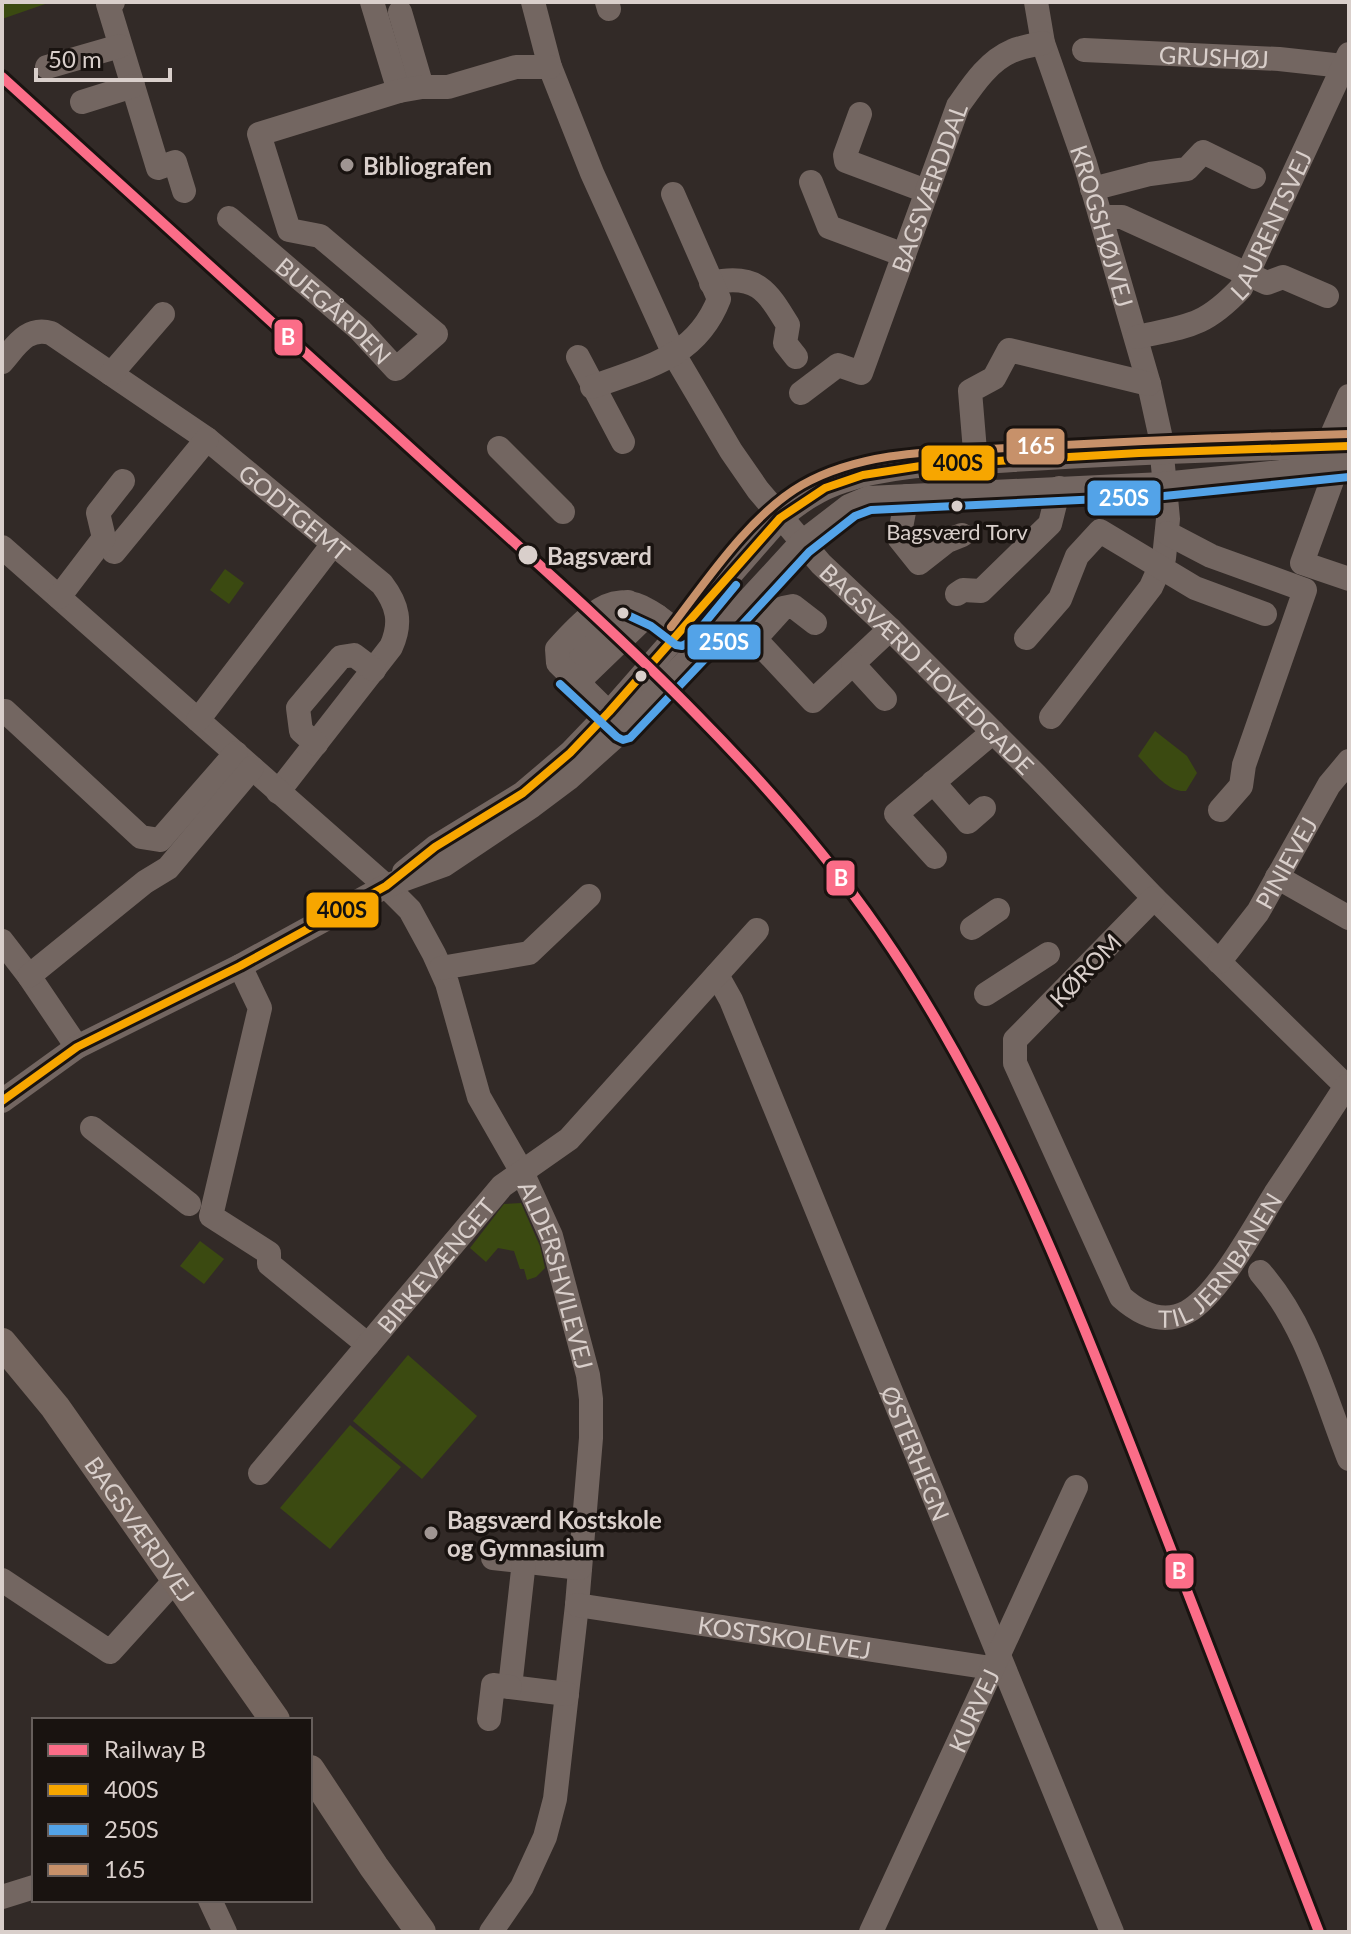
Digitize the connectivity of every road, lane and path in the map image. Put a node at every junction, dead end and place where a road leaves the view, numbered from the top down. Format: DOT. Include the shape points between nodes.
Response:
graph roads {
  1 [pos="113,2"];
  2 [pos="372,2"];
  3 [pos="533,2"];
  4 [pos="1036,2"];
  5 [pos="400,12"];
  6 [pos="1043,43"];
  7 [pos="120,46"];
  8 [pos="1084,50"];
  9 [pos="1346,60"];
  10 [pos="47,67"];
  11 [pos="550,67"];
  12 [pos="133,86"];
  13 [pos="410,89"];
  14 [pos="82,102"];
  15 [pos="860,114"];
  16 [pos="1254,177"];
  17 [pos="811,182"];
  18 [pos="1092,189"];
  19 [pos="184,191"];
  20 [pos="926,191"];
  21 [pos="673,194"];
  22 [pos="1101,217"];
  23 [pos="229,218"];
  24 [pos="904,255"];
  25 [pos="1247,275"];
  26 [pos="711,283"];
  27 [pos="1327,296"];
  28 [pos="163,314"];
  29 [pos="1137,337"];
  30 [pos="675,356"];
  31 [pos="578,357"];
  32 [pos="796,357"];
  33 [pos="2,362"];
  34 [pos="111,374"];
  35 [pos="1149,384"];
  36 [pos="592,387"];
  37 [pos="801,393"];
  38 [pos="1349,396"];
  39 [pos="207,439"];
  40 [pos="623,442"];
  41 [pos="499,448"];
  42 [pos="1160,451"];
  43 [pos="1341,456"];
  44 [pos="976,463"];
  45 [pos="123,481"];
  46 [pos="1163,484"];
  47 [pos="1059,488"];
  48 [pos="907,496"];
  49 [pos="563,512"];
  50 [pos="780,518"];
  51 [pos="1167,533"];
  52 [pos="962,535"];
  53 [pos="801,543"];
  54 [pos="333,544"];
  55 [pos="2,547"];
  56 [pos="114,552"];
  57 [pos="1159,568"];
  58 [pos="1349,579"];
  59 [pos="957,594"];
  60 [pos="59,597"];
  61 [pos="1265,614"];
  62 [pos="657,616"];
  63 [pos="815,623"];
  64 [pos="890,629"];
  65 [pos="1026,638"];
  66 [pos="688,642"];
  67 [pos="853,664"];
  68 [pos="374,670"];
  69 [pos="575,682"];
  70 [pos="885,699"];
  71 [pos="5,711"];
  72 [pos="1051,717"];
  73 [pos="198,720"];
  74 [pos="616,720"];
  75 [pos="993,732"];
  76 [pos="316,744"];
  77 [pos="244,761"];
  78 [pos="1349,761"];
  79 [pos="933,782"];
  80 [pos="278,792"];
  81 [pos="984,808"];
  82 [pos="1220,810"];
  83 [pos="935,857"];
  84 [pos="1277,877"];
  85 [pos="386,886"];
  86 [pos="589,896"];
  87 [pos="1154,898"];
  88 [pos="998,910"];
  89 [pos="1349,918"];
  90 [pos="972,928"];
  91 [pos="757,930"];
  92 [pos="5,951"];
  93 [pos="1048,954"];
  94 [pos="1219,962"];
  95 [pos="240,966"];
  96 [pos="441,968"];
  97 [pos="717,975"];
  98 [pos="29,976"];
  99 [pos="986,994"];
  100 [pos="1015,1040"];
  101 [pos="77,1047"];
  102 [pos="1348,1088"];
  103 [pos="2,1101"];
  104 [pos="92,1128"];
  105 [pos="522,1172"];
  106 [pos="189,1204"];
  107 [pos="1260,1272"];
  108 [pos="2,1343"];
  109 [pos="368,1345"];
  110 [pos="1349,1459"];
  111 [pos="260,1473"];
  112 [pos="1076,1487"];
  113 [pos="493,1558"];
  114 [pos="524,1561"];
  115 [pos="580,1568"];
  116 [pos="176,1579"];
  117 [pos="2,1580"];
  118 [pos="577,1605"];
  119 [pos="995,1662"];
  120 [pos="510,1687"];
  121 [pos="567,1694"];
  122 [pos="274,1718"];
  123 [pos="489,1719"];
  124 [pos="312,1773"];
  125 [pos="32,1888"];
  126 [pos="2,1897"];
  127 [pos="211,1902"];
  128 [pos="225,1932"];
  129 [pos="421,1932"];
  130 [pos="491,1932"];
  131 [pos="871,1932"];
  132 [pos="1112,1932"];
  1 -- 7 [label="street" via="108,4"];
  2 -- 13 [label="street"];
  3 -- 11 [label="street, BAGSVÆRD HOVEDGADE"];
  4 -- 6 [label="street, KROGSHØJVEJ"];
  5 -- 13 [label="street"];
  6 -- 18 [label="street, KROGSHØJVEJ"];
  6 -- 20 [label="street, BAGSVÆRDDAL" via="1012,51 976,81 958,106"];
  7 -- 10 [label="street"];
  7 -- 12 [label="street"];
  8 -- 9 [label="street, GRUSHØJ"];
  9 -- 25 [label="street, LAURENTSVEJ"];
  11 -- 13 [label="street, BUEGÅRDEN" via="516,67 448,87"];
  11 -- 30 [label="street, BAGSVÆRD HOVEDGADE"];
  12 -- 14 [label="street"];
  12 -- 19 [label="street" via="158,168 175,162"];
  13 -- 23 [label="street, BUEGÅRDEN" via="259,134 289,230 320,236 436,334 396,369 360,330"];
  15 -- 20 [label="street" via="842,142 846,161"];
  16 -- 18 [label="street" via="1203,152 1187,169"];
  17 -- 24 [label="street" via="829,227"];
  18 -- 22 [label="street, KROGSHØJVEJ"];
  20 -- 24 [label="street, BAGSVÆRDDAL"];
  21 -- 26 [label="street"];
  22 -- 25 [label="street" via="1122,217"];
  22 -- 29 [label="street, KROGSHØJVEJ"];
  24 -- 37 [label="street, BAGSVÆRDDAL" via="861,373 838,365"];
  25 -- 27 [label="street" via="1267,283 1283,277"];
  25 -- 29 [label="street, LAURENTSVEJ" via="1221,309 1195,324"];
  26 -- 30 [label="street" via="719,299 710,321"];
  26 -- 32 [label="street" via="752,281 769,294 788,325 785,343"];
  28 -- 34 [label="street"];
  29 -- 35 [label="street, KROGSHØJVEJ"];
  30 -- 36 [label="street"];
  30 -- 50 [label="street, BAGSVÆRD HOVEDGADE" via="731,451"];
  31 -- 36 [label="street"];
  33 -- 34 [label="street, GODTGEMT" via="24,337 38,330 51,333"];
  34 -- 39 [label="street, GODTGEMT"];
  35 -- 42 [label="street, KROGSHØJVEJ"];
  35 -- 44 [label="street" via="1009,350 994,378 970,391"];
  36 -- 40 [label="street"];
  38 -- 43 [label="street"];
  39 -- 54 [label="street, GODTGEMT"];
  39 -- 56 [label="street"];
  41 -- 49 [label="street"];
  42 -- 43 [label="street"];
  42 -- 44 [label="street"];
  42 -- 46 [label="street, KROGSHØJVEJ"];
  43 -- 46 [label="street"];
  43 -- 58 [label="street" via="1302,563"];
  44 -- 50 [label="street" via="854,478 808,496"];
  45 -- 60 [label="street" via="98,513 104,538"];
  46 -- 47 [label="street"];
  46 -- 51 [label="street, KROGSHØJVEJ"];
  47 -- 48 [label="street"];
  47 -- 59 [label="street" via="1050,524 981,591"];
  48 -- 52 [label="street" via="899,538 919,563"];
  48 -- 53 [label="street" via="868,498 849,506"];
  50 -- 53 [label="street, BAGSVÆRD HOVEDGADE"];
  50 -- 66 [label="street"];
  51 -- 57 [label="street, KROGSHØJVEJ"];
  51 -- 82 [label="street" via="1211,556 1305,590 1241,786"];
  53 -- 64 [label="street, BAGSVÆRD HOVEDGADE"];
  53 -- 66 [label="street" via="731,619"];
  54 -- 68 [label="street, GODTGEMT" via="394,600 398,633"];
  54 -- 73 [label="street"];
  55 -- 60 [label="street, ALDERSHVILEVEJ"];
  57 -- 61 [label="street" via="1195,588"];
  57 -- 65 [label="street" via="1100,531 1077,556 1060,599"];
  57 -- 72 [label="street, KROGSHØJVEJ" via="1151,587"];
  60 -- 73 [label="street, ALDERSHVILEVEJ"];
  62 -- 66 [label="street"];
  62 -- 69 [label="street" via="641,621"];
  62 -- 69 [label="street" via="628,602 598,608 557,649 558,663"];
  63 -- 67 [label="street" via="793,606 783,608 755,639 813,701"];
  64 -- 67 [label="street"];
  64 -- 75 [label="street, BAGSVÆRD HOVEDGADE"];
  66 -- 74 [label="street"];
  67 -- 70 [label="street"];
  68 -- 76 [label="street, GODTGEMT"];
  68 -- 76 [label="street" via="354,655 341,657 298,708 301,731"];
  69 -- 74 [label="street"];
  71 -- 77 [label="street" via="141,837 160,840"];
  73 -- 77 [label="street, ALDERSHVILEVEJ"];
  74 -- 85 [label="street"];
  75 -- 79 [label="street"];
  75 -- 87 [label="street, BAGSVÆRD HOVEDGADE"];
  76 -- 80 [label="street, GODTGEMT"];
  77 -- 80 [label="street, ALDERSHVILEVEJ"];
  77 -- 98 [label="street" via="168,868"];
  78 -- 84 [label="street, PINIEVEJ" via="1329,785"];
  79 -- 81 [label="street" via="968,822"];
  79 -- 83 [label="street" via="896,814"];
  80 -- 85 [label="street, ALDERSHVILEVEJ"];
  84 -- 89 [label="street"];
  84 -- 94 [label="street, PINIEVEJ" via="1258,912"];
  85 -- 95 [label="street"];
  85 -- 96 [label="street, ALDERSHVILEVEJ" via="410,910"];
  86 -- 96 [label="street" via="529,953"];
  87 -- 94 [label="street, BAGSVÆRD HOVEDGADE"];
  87 -- 100 [label="street, KØROM"];
  88 -- 90 [label="street"];
  91 -- 97 [label="street, BIRKEVÆNGET"];
  92 -- 98 [label="street"];
  93 -- 99 [label="street"];
  94 -- 102 [label="street, BAGSVÆRD HOVEDGADE"];
  95 -- 101 [label="street"];
  95 -- 109 [label="street" via="260,1008 211,1216 269,1253 269,1264"];
  96 -- 105 [label="street, ALDERSHVILEVEJ" via="479,1097"];
  97 -- 105 [label="street, BIRKEVÆNGET" via="569,1139"];
  97 -- 119 [label="street, ØSTERHEGN" via="736,1011"];
  98 -- 101 [label="street"];
  100 -- 102 [label="street, TIL JERNBANEN" via="1015,1063 1121,1297 1152,1317 1186,1313 1203,1300"];
  101 -- 103 [label="street"];
  104 -- 106 [label="street"];
  105 -- 109 [label="street, BIRKEVÆNGET" via="502,1186"];
  105 -- 115 [label="street, ALDERSHVILEVEJ" via="551,1236 588,1375 591,1438"];
  107 -- 110 [label="street" via="1293,1315"];
  108 -- 116 [label="main road, BAGSVÆRDVEJ" via="55,1407"];
  109 -- 111 [label="street, BIRKEVÆNGET"];
  112 -- 119 [label="street, KURVEJ"];
  113 -- 114 [label="street"];
  114 -- 115 [label="street"];
  114 -- 120 [label="street"];
  115 -- 118 [label="street, ALDERSHVILEVEJ"];
  116 -- 117 [label="street" via="110,1652"];
  116 -- 122 [label="main road, BAGSVÆRDVEJ"];
  118 -- 119 [label="street, KOSTSKOLEVEJ"];
  118 -- 121 [label="street, ALDERSHVILEVEJ"];
  119 -- 131 [label="street, KURVEJ"];
  119 -- 132 [label="street, ØSTERHEGN"];
  120 -- 121 [label="street"];
  120 -- 123 [label="street" via="493,1685"];
  121 -- 130 [label="street, ALDERSHVILEVEJ" via="555,1799 545,1837 522,1887"];
  124 -- 129 [label="main road"];
  125 -- 126 [label="street"];
  127 -- 128 [label="street"];
}
